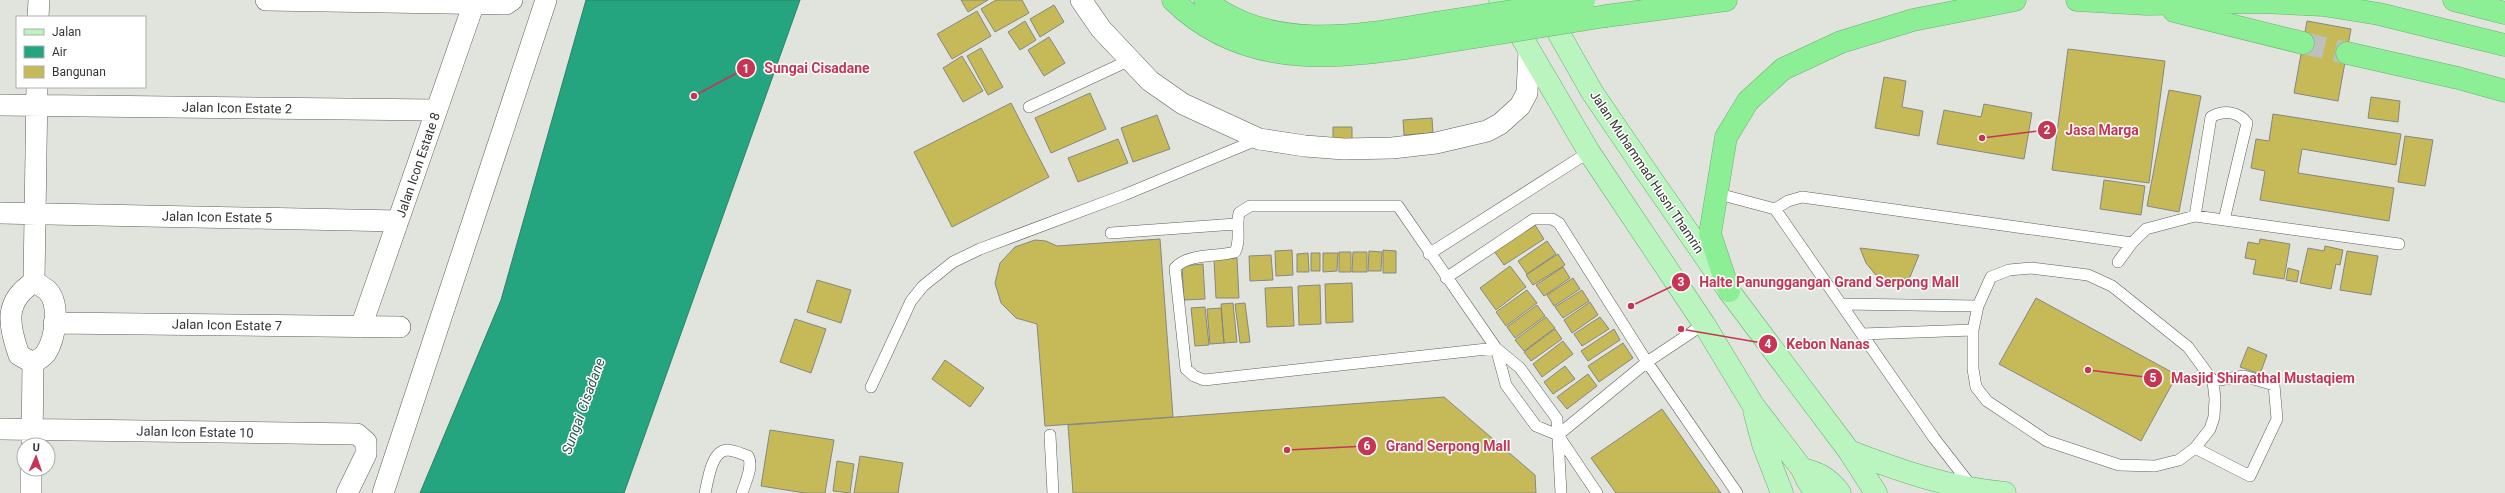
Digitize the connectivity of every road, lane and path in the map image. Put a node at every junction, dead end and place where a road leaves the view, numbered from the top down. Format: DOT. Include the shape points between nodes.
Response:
graph roads {
  1 [pos="39,0"];
  2 [pos="266,0"];
  3 [pos="546,0"];
  4 [pos="1081,0"];
  5 [pos="1173,0"];
  6 [pos="1205,0"];
  7 [pos="1500,0"];
  8 [pos="1540,0"];
  9 [pos="1584,0"];
  10 [pos="1726,0"];
  11 [pos="2015,0"];
  12 [pos="2077,0"];
  13 [pos="2454,0"];
  14 [pos="509,2"];
  15 [pos="474,3"];
  16 [pos="2146,4"];
  17 [pos="2505,13"];
  18 [pos="38,16"];
  19 [pos="1440,33"];
  20 [pos="2303,43"];
  21 [pos="2503,45"];
  22 [pos="1529,51"];
  23 [pos="2347,53"];
  24 [pos="1130,60"];
  25 [pos="2505,91"];
  26 [pos="37,96"];
  27 [pos="0,105"];
  28 [pos="1029,107"];
  29 [pos="436,110"];
  30 [pos="1258,139"];
  31 [pos="1589,152"];
  32 [pos="1715,194"];
  33 [pos="1775,209"];
  34 [pos="0,214"];
  35 [pos="35,214"];
  36 [pos="2195,216"];
  37 [pos="2224,220"];
  38 [pos="398,221"];
  39 [pos="1236,224"];
  40 [pos="1111,233"];
  41 [pos="2132,243"];
  42 [pos="2399,244"];
  43 [pos="1429,254"];
  44 [pos="2118,262"];
  45 [pos="1446,278"];
  46 [pos="34,282"];
  47 [pos="1729,291"];
  48 [pos="1841,304"];
  49 [pos="1978,306"];
  50 [pos="6,323"];
  51 [pos="54,323"];
  52 [pos="1704,324"];
  53 [pos="361,326"];
  54 [pos="400,327"];
  55 [pos="1973,330"];
  56 [pos="1862,334"];
  57 [pos="1496,348"];
  58 [pos="1647,362"];
  59 [pos="33,363"];
  60 [pos="2213,381"];
  61 [pos="871,387"];
  62 [pos="1753,405"];
  63 [pos="0,429"];
  64 [pos="1050,435"];
  65 [pos="1558,436"];
  66 [pos="32,437"];
  67 [pos="2195,448"];
  68 [pos="1849,451"];
  69 [pos="1802,469"];
  70 [pos="31,477"];
  71 [pos="1974,490"];
  72 [pos="31,493"];
  73 [pos="347,493"];
  74 [pos="383,493"];
  75 [pos="705,493"];
  76 [pos="742,493"];
  77 [pos="1053,493"];
  78 [pos="1561,493"];
  79 [pos="1597,493"];
  80 [pos="1737,493"];
  81 [pos="1782,493"];
  82 [pos="1816,493"];
  83 [pos="1840,493"];
  84 [pos="1876,493"];
  85 [pos="2005,493"];
  1 -- 18 [label="street"];
  2 -- 15 [label="street"];
  3 -- 74 [label="street"];
  4 -- 24 [label="street" via="1101,30"];
  5 -- 19 [label="highway" via="1214,30 1244,45 1277,53 1308,56 1345,55"];
  6 -- 19 [label="highway" via="1236,20 1285,35 1312,37"];
  7 -- 22 [label="main road"];
  8 -- 47 [label="main road, Jalan Muhammad Husni Thamrin" via="1592,92"];
  9 -- 19 [label="highway, bridge"];
  10 -- 19 [label="highway, bridge" via="1606,16"];
  11 -- 32 [label="highway" via="1913,20 1841,42 1783,69 1748,101 1726,137"];
  12 -- 16 [label="highway"];
  13 -- 17 [label="highway"];
  14 -- 15 [label="street"];
  15 -- 29 [label="street, Jalan Icon Estate 8"];
  16 -- 20 [label="highway"];
  16 -- 21 [label="highway" via="2261,2 2323,5 2379,14"];
  22 -- 30 [label="street" via="1527,93 1520,106 1500,124 1487,131 1436,143 1392,148 1344,149"];
  22 -- 31 [label="main road"];
  23 -- 25 [label="highway"];
  24 -- 28 [label="lane"];
  24 -- 30 [label="street" via="1150,81 1183,104"];
  26 -- 27 [label="street, Jalan Icon Estate 2"];
  26 -- 29 [label="street, Jalan Icon Estate 2"];
  26 -- 35 [label="street"];
  29 -- 38 [label="street, Jalan Icon Estate 8"];
  30 -- 61 [label="lane" via="953,262 923,286 911,301"];
  31 -- 43 [label="lane"];
  31 -- 52 [label="main road"];
  32 -- 33 [label="lane"];
  32 -- 47 [label="highway" via="1710,234"];
  33 -- 41 [label="lane" via="1788,201 1802,197"];
  33 -- 48 [label="lane"];
  34 -- 35 [label="street, Jalan Icon Estate 5"];
  35 -- 38 [label="street, Jalan Icon Estate 5"];
  35 -- 46 [label="street"];
  36 -- 37 [label="lane"];
  36 -- 37 [label="lane" via="2211,117 2229,112 2242,117 2247,124"];
  36 -- 41 [label="lane" via="2146,229"];
  37 -- 42 [label="lane"];
  38 -- 53 [label="street, Jalan Icon Estate 8"];
  39 -- 40 [label="lane"];
  39 -- 43 [label="lane" via="1239,213 1250,206 1398,206"];
  39 -- 57 [label="lane" via="1238,246 1235,252 1189,259 1175,268 1186,369 1194,376 1204,380"];
  41 -- 44 [label="lane"];
  43 -- 45 [label="lane"];
  45 -- 57 [label="lane"];
  45 -- 58 [label="lane" via="1534,219 1552,219 1559,223"];
  46 -- 50 [label="street" via="20,290 11,306"];
  46 -- 51 [label="street" via="48,291 54,306"];
  47 -- 68 [label="main road, Jalan Muhammad Husni Thamrin"];
  48 -- 49 [label="lane"];
  48 -- 56 [label="lane"];
  49 -- 55 [label="lane"];
  49 -- 60 [label="lane" via="1992,277 2009,270 2031,268 2088,275 2112,286 2188,346"];
  50 -- 59 [label="street" via="18,355"];
  51 -- 53 [label="street, Jalan Icon Estate 7"];
  51 -- 59 [label="street" via="54,338 45,355"];
  52 -- 58 [label="lane"];
  52 -- 62 [label="main road"];
  53 -- 54 [label="street, Jalan Icon Estate 7"];
  55 -- 56 [label="lane"];
  55 -- 67 [label="lane" via="1973,369 1976,387 1987,401 2047,441 2119,465 2155,466 2179,460"];
  56 -- 71 [label="lane" via="1934,438"];
  57 -- 65 [label="lane" via="1520,368 1557,419"];
  57 -- 65 [label="lane" via="1506,385 1536,426"];
  58 -- 65 [label="lane"];
  58 -- 80 [label="lane"];
  59 -- 66 [label="street"];
  60 -- 67 [label="lane" via="2214,417 2210,429"];
  60 -- 67 [label="lane" via="2244,376 2274,385 2277,419 2250,476"];
  62 -- 69 [label="main road"];
  62 -- 81 [label="main road" via="1763,444"];
  63 -- 66 [label="street, Jalan Icon Estate 10"];
  64 -- 77 [label="lane"];
  65 -- 78 [label="lane"];
  65 -- 79 [label="lane"];
  66 -- 73 [label="street, Jalan Icon Estate 10" via="357,434 366,442 366,454"];
  68 -- 71 [label="main road" via="1894,469"];
  68 -- 84 [label="main road, Jalan Muhammad Husni Thamrin"];
  69 -- 82 [label="main road" via="1806,480"];
  69 -- 83 [label="main road" via="1820,473 1830,480"];
  70 -- 72 [label="street"];
  71 -- 85 [label="main road"];
  75 -- 76 [label="lane" via="715,458 729,450 750,459"];
}
